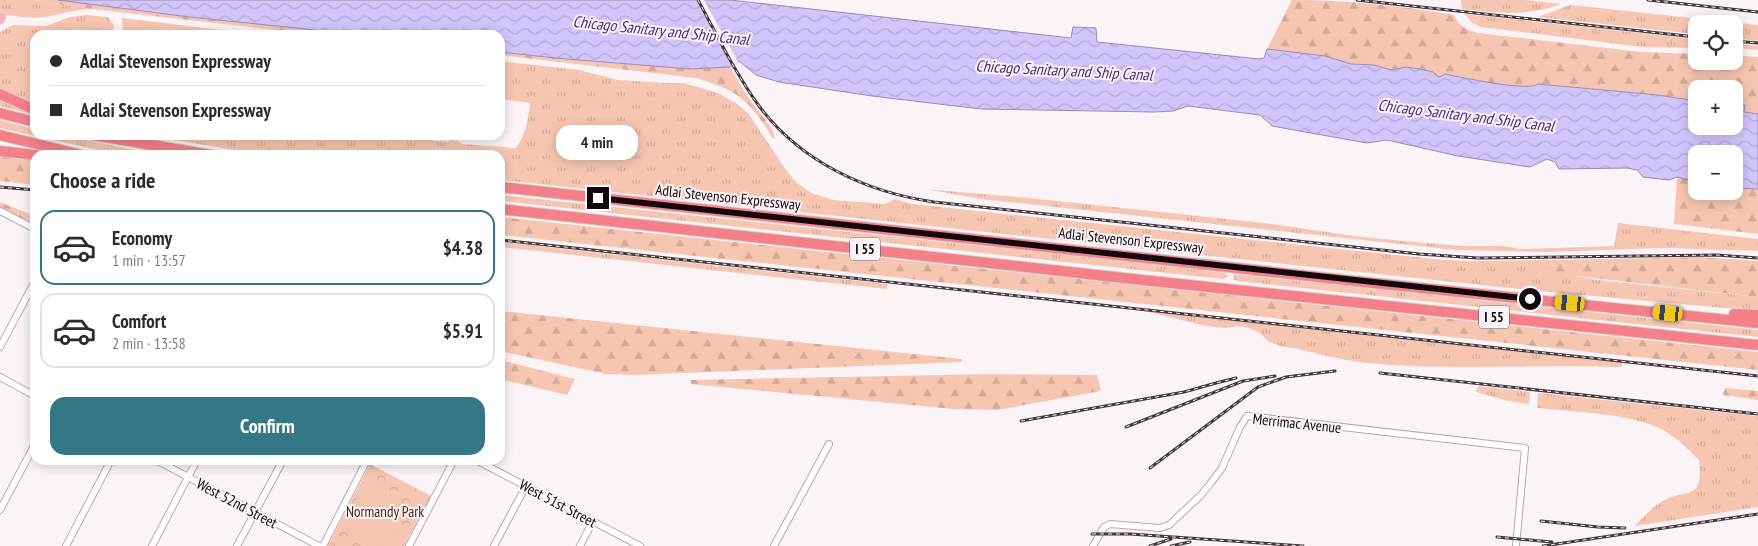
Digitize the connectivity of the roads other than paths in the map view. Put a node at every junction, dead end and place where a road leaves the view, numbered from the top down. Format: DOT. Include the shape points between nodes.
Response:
graph roads {
  1 [pos="0,94"];
  2 [pos="30,108"];
  3 [pos="0,113"];
  4 [pos="30,121"];
  5 [pos="0,135"];
  6 [pos="121,140"];
  7 [pos="141,140"];
  8 [pos="62,150"];
  9 [pos="177,150"];
  10 [pos="180,150"];
  11 [pos="0,151"];
  12 [pos="30,154"];
  13 [pos="505,188"];
  14 [pos="505,210"];
  15 [pos="0,211"];
  16 [pos="30,227"];
  17 [pos="30,290"];
  18 [pos="1758,315"];
  19 [pos="1715,318"];
  20 [pos="1758,323"];
  21 [pos="1758,345"];
  22 [pos="0,346"];
  23 [pos="0,377"];
  24 [pos="30,393"];
  25 [pos="829,444"];
  26 [pos="30,453"];
  27 [pos="108,465"];
  28 [pos="165,465"];
  29 [pos="194,465"];
  30 [pos="280,465"];
  31 [pos="364,465"];
  32 [pos="451,465"];
  33 [pos="486,465"];
  34 [pos="188,477"];
  35 [pos="526,486"];
  36 [pos="0,510"];
  37 [pos="255,512"];
  38 [pos="593,521"];
  39 [pos="66,546"];
  40 [pos="152,546"];
  41 [pos="237,546"];
  42 [pos="319,546"];
  43 [pos="323,546"];
  44 [pos="409,546"];
  45 [pos="494,546"];
  46 [pos="580,546"];
  47 [pos="640,546"];
  48 [pos="774,546"];
  49 [pos="1093,546"];
  50 [pos="1516,546"];
  1 -- 2 [label="highway"];
  3 -- 4 [label="highway"];
  5 -- 8 [label="highway"];
  6 -- 9 [label="highway"];
  7 -- 10 [label="highway"];
  11 -- 12 [label="highway"];
  13 -- 19 [label="highway, Adlai Stevenson Expressway / I 55"];
  14 -- 21 [label="highway, I 55"];
  15 -- 16 [label="street"];
  17 -- 22 [label="street"];
  18 -- 19 [label="highway" via="1736,313"];
  19 -- 20 [label="highway, Adlai Stevenson Expressway / I 55"];
  23 -- 24 [label="street"];
  25 -- 48 [label="street"];
  26 -- 36 [label="street"];
  27 -- 39 [label="street"];
  28 -- 34 [label="street, West 52nd Street"];
  29 -- 34 [label="street"];
  30 -- 37 [label="street"];
  31 -- 43 [label="street"];
  32 -- 44 [label="street"];
  33 -- 35 [label="street, West 51st Street"];
  34 -- 37 [label="street, West 52nd Street"];
  34 -- 40 [label="street"];
  35 -- 38 [label="street, West 51st Street"];
  35 -- 45 [label="street"];
  37 -- 41 [label="street"];
  37 -- 42 [label="street, West 52nd Street"];
  38 -- 46 [label="street"];
  38 -- 47 [label="street, West 51st Street"];
  49 -- 50 [label="street, Merrimac Avenue" via="1099,533 1110,524 1160,528 1168,525 1200,496 1222,468 1247,416 1525,448"];
}
